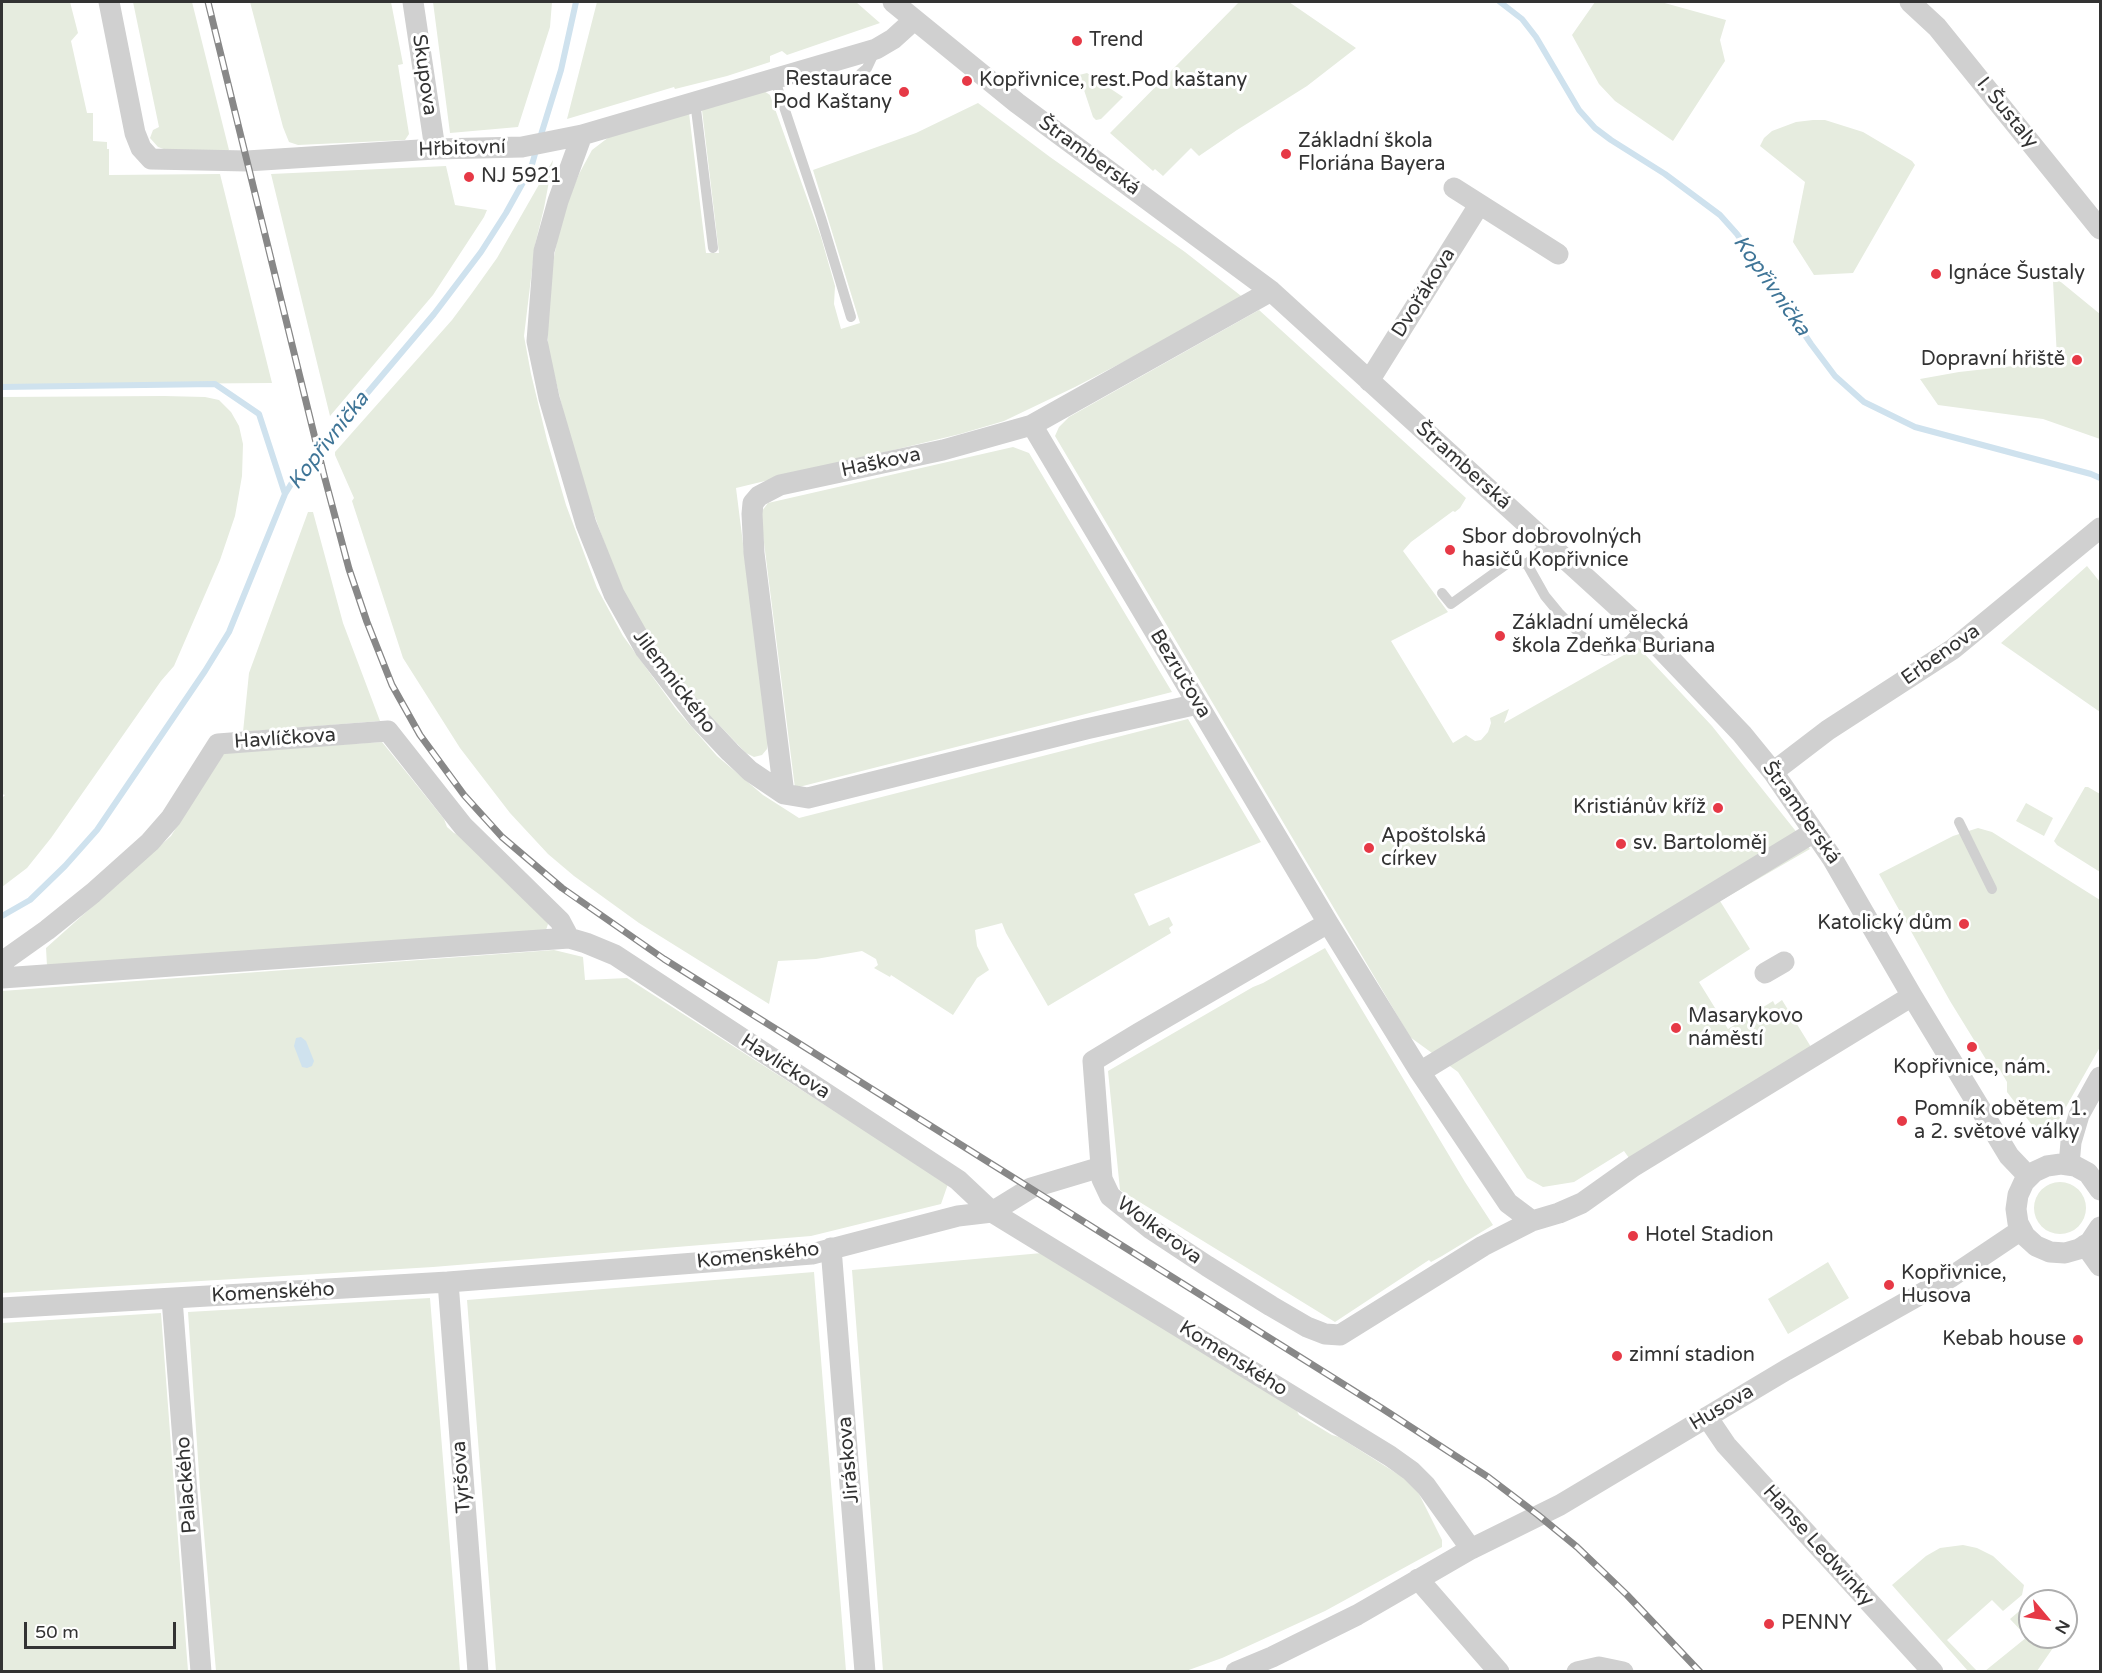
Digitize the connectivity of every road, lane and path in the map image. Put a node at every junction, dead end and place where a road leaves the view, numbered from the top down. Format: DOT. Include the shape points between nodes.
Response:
graph roads {
  1 [pos="109,2"];
  2 [pos="413,2"];
  3 [pos="893,2"];
  4 [pos="1910,2"];
  5 [pos="914,20"];
  6 [pos="876,49"];
  7 [pos="861,74"];
  8 [pos="774,77"];
  9 [pos="695,101"];
  10 [pos="582,135"];
  11 [pos="435,149"];
  12 [pos="1454,188"];
  13 [pos="1479,205"];
  14 [pos="2100,229"];
  15 [pos="713,248"];
  16 [pos="1558,254"];
  17 [pos="1271,291"];
  18 [pos="851,317"];
  19 [pos="1369,381"];
  20 [pos="1032,425"];
  21 [pos="2100,528"];
  22 [pos="1548,542"];
  23 [pos="1527,564"];
  24 [pos="1442,593"];
  25 [pos="1641,628"];
  26 [pos="1198,704"];
  27 [pos="1773,772"];
  28 [pos="784,794"];
  29 [pos="1959,822"];
  30 [pos="1814,832"];
  31 [pos="1992,889"];
  32 [pos="1328,923"];
  33 [pos="569,938"];
  34 [pos="2,962"];
  35 [pos="1784,962"];
  36 [pos="1759,977"];
  37 [pos="2,978"];
  38 [pos="1912,996"];
  39 [pos="1420,1072"];
  40 [pos="2100,1077"];
  41 [pos="2069,1165"];
  42 [pos="1101,1167"];
  43 [pos="2029,1177"];
  44 [pos="2100,1190"];
  45 [pos="992,1212"];
  46 [pos="1532,1221"];
  47 [pos="2100,1227"];
  48 [pos="2021,1230"];
  49 [pos="2085,1245"];
  50 [pos="831,1248"];
  51 [pos="2100,1266"];
  52 [pos="448,1282"];
  53 [pos="172,1299"];
  54 [pos="2,1308"];
  55 [pos="1707,1417"];
  56 [pos="1471,1549"];
  57 [pos="1418,1579"];
  58 [pos="201,1671"];
  59 [pos="478,1671"];
  60 [pos="865,1671"];
  61 [pos="1236,1671"];
  62 [pos="1499,1671"];
  63 [pos="1577,1671"];
  64 [pos="1623,1671"];
  65 [pos="1933,1671"];
  1 -- 11 [label="street, Hřbitovní" via="135,133 151,159 247,161"];
  2 -- 11 [label="street, Skupova"];
  3 -- 5 [label="street, Štramberská"];
  4 -- 14 [label="street, I. Šustaly" via="1937,27"];
  5 -- 6 [label="street, Hřbitovní"];
  5 -- 17 [label="street, Štramberská" via="1017,103"];
  6 -- 7 [label="lane"];
  6 -- 8 [label="street, Hřbitovní"];
  8 -- 9 [label="street, Hřbitovní"];
  8 -- 18 [label="lane"];
  9 -- 10 [label="street, Hřbitovní"];
  9 -- 15 [label="lane"];
  10 -- 11 [label="street, Hřbitovní" via="522,147"];
  10 -- 28 [label="street, Jilemnického" via="544,251 537,341 549,398 586,524 614,594 645,649 730,752"];
  12 -- 13 [label="street"];
  13 -- 16 [label="street"];
  13 -- 19 [label="street, Dvořákova"];
  17 -- 19 [label="street, Štramberská"];
  17 -- 20 [label="street, Haškova"];
  19 -- 22 [label="street, Štramberská"];
  20 -- 26 [label="street, Bezručova"];
  20 -- 28 [label="street, Haškova" via="943,450 780,485 767,490 753,503 754,553"];
  21 -- 27 [label="street, Erbenova" via="1953,650 1828,730"];
  22 -- 23 [label="lane"];
  22 -- 25 [label="street, Štramberská"];
  23 -- 24 [label="lane" via="1510,561 1451,604"];
  23 -- 25 [label="lane" via="1552,604 1593,647 1613,650"];
  25 -- 27 [label="street, Štramberská"];
  26 -- 28 [label="street, Jilemnického" via="808,798"];
  26 -- 32 [label="street, Bezručova"];
  27 -- 30 [label="street, Štramberská"];
  29 -- 31 [label="lane"];
  30 -- 38 [label="street, Štramberská"];
  30 -- 39 [label="street"];
  32 -- 39 [label="street"];
  32 -- 42 [label="street, Wolkerova" via="1093,1061"];
  33 -- 34 [label="street, Havlíčkova" via="560,921 463,826 388,731 218,744 171,818 150,842 93,893"];
  33 -- 37 [label="street, Havlíčkova"];
  33 -- 45 [label="street, Havlíčkova" via="615,955 958,1180"];
  35 -- 36 [label="street"];
  38 -- 43 [label="street, Štramberská" via="2009,1156"];
  38 -- 46 [label="street" via="1634,1166 1582,1203"];
  39 -- 46 [label="street" via="1508,1203"];
  40 -- 41 [label="street" via="2079,1115"];
  41 -- 43 [label="street" via="2047,1166"];
  41 -- 44 [label="street" via="2088,1173"];
  42 -- 45 [label="street" via="1030,1188"];
  42 -- 46 [label="street, Wolkerova" via="1110,1196 1151,1229 1257,1298 1325,1334 1340,1335 1483,1246"];
  43 -- 48 [label="street" via="2016,1202"];
  45 -- 50 [label="street, Komenského" via="958,1216"];
  45 -- 56 [label="street, Komenského" via="1390,1456 1426,1486"];
  47 -- 49 [label="street"];
  48 -- 49 [label="street" via="2036,1246 2050,1252 2065,1253"];
  48 -- 55 [label="street, Husova" via="1951,1277"];
  49 -- 51 [label="street"];
  50 -- 52 [label="street, Komenského" via="812,1254"];
  50 -- 60 [label="street, Jiráskova"];
  52 -- 53 [label="street, Komenského"];
  52 -- 59 [label="street, Tyršova"];
  53 -- 54 [label="street, Komenského"];
  53 -- 58 [label="street, Palackého"];
  55 -- 56 [label="street, Husova" via="1560,1505"];
  55 -- 65 [label="street, Hanse Ledwinky" via="1740,1461"];
  56 -- 57 [label="street, Husova"];
  57 -- 61 [label="street, Husova" via="1357,1615"];
  57 -- 62 [label="street"];
  63 -- 64 [label="street" via="1599,1667"];
}
